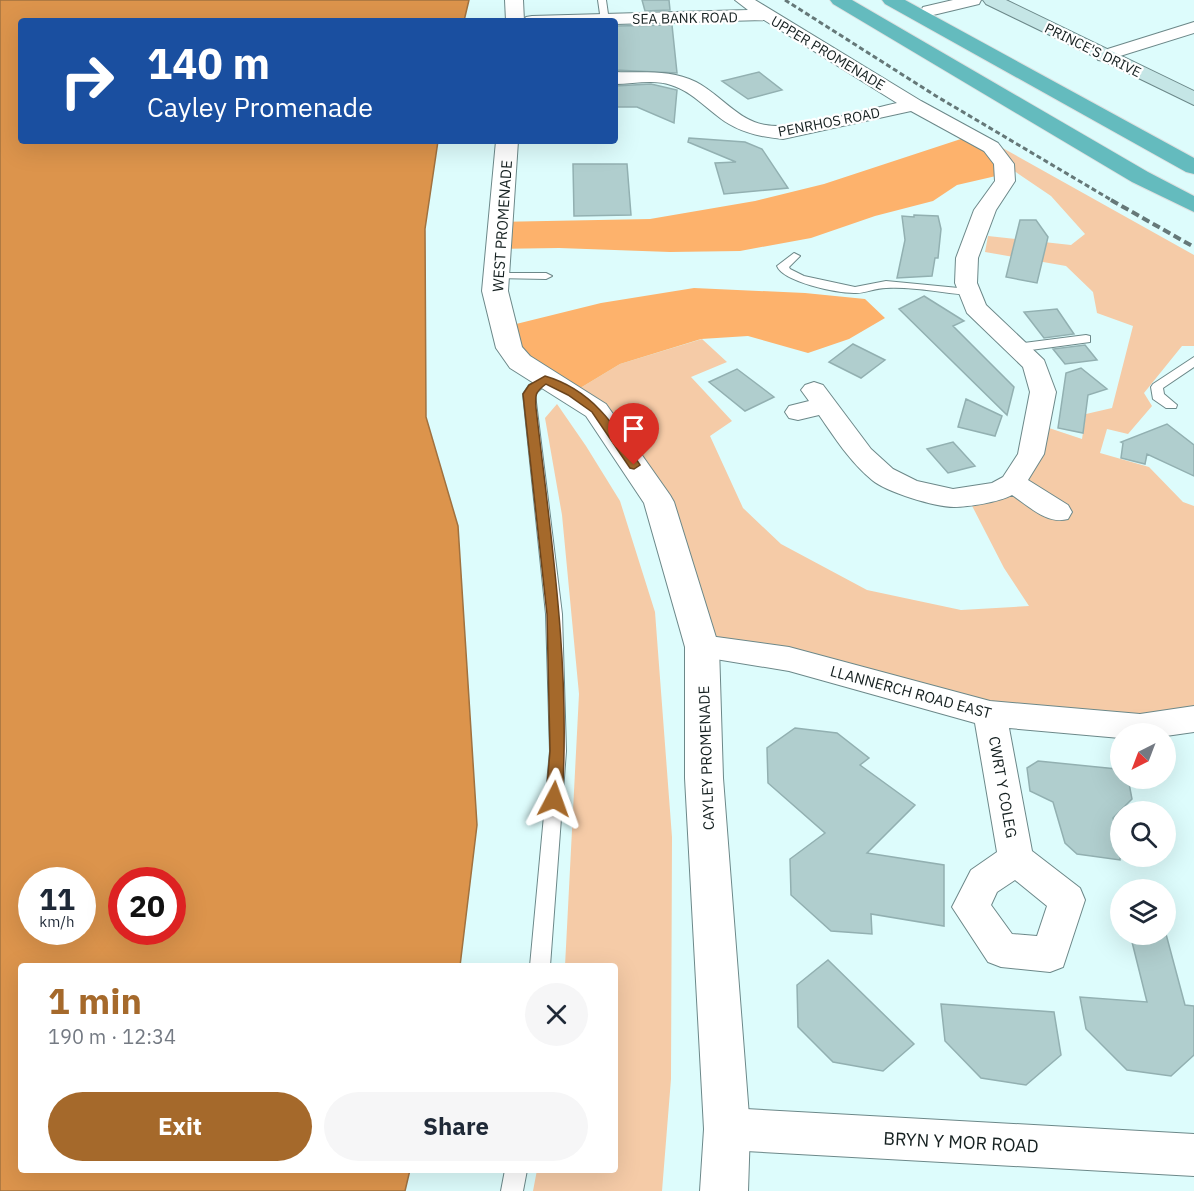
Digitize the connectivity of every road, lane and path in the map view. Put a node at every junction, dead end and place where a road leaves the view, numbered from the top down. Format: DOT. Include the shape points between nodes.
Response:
graph roads {
  1 [pos="514,0"];
  2 [pos="602,0"];
  3 [pos="743,0"];
  4 [pos="839,0"];
  5 [pos="867,0"];
  6 [pos="891,0"];
  7 [pos="973,0"];
  8 [pos="992,0"];
  9 [pos="929,11"];
  10 [pos="766,15"];
  11 [pos="515,18"];
  12 [pos="605,18"];
  13 [pos="618,20"];
  14 [pos="1194,27"];
  15 [pos="1104,56"];
  16 [pos="618,78"];
  17 [pos="1194,99"];
  18 [pos="914,105"];
  19 [pos="507,144"];
  20 [pos="1194,167"];
  21 [pos="1194,188"];
  22 [pos="1194,206"];
  23 [pos="794,256"];
  24 [pos="496,276"];
  25 [pos="546,276"];
  26 [pos="969,292"];
  27 [pos="1086,339"];
  28 [pos="1016,348"];
  29 [pos="1194,361"];
  30 [pos="545,380"];
  31 [pos="1171,405"];
  32 [pos="798,412"];
  33 [pos="1013,483"];
  34 [pos="1058,513"];
  35 [pos="702,647"];
  36 [pos="990,714"];
  37 [pos="1194,719"];
  38 [pos="1016,859"];
  39 [pos="540,963"];
  40 [pos="727,1129"];
  41 [pos="1194,1155"];
  42 [pos="515,1173"];
  43 [pos="512,1191"];
  44 [pos="724,1191"];
  1 -- 11 [label="street"];
  2 -- 12 [label="lane"];
  3 -- 10 [label="street, UPPER PROMENADE"];
  4 -- 22 [label="highway"];
  5 -- 21 [label="highway"];
  6 -- 20 [label="highway"];
  7 -- 9 [label="street"];
  8 -- 15 [label="main road, PRINCE'S DRIVE"];
  10 -- 13 [label="street, SEA BANK ROAD"];
  10 -- 18 [label="street, UPPER PROMENADE"];
  14 -- 15 [label="street"];
  15 -- 17 [label="main road, PRINCE'S DRIVE"];
  16 -- 18 [label="street, PENRHOS ROAD" via="673,79 744,126 762,133 783,133"];
  18 -- 26 [label="street, UPPER PROMENADE" via="991,147 1004,164 1005,181 985,210 967,258"];
  19 -- 24 [label="street, WEST PROMENADE"];
  23 -- 26 [label="lane" via="783,266 785,271 841,288 855,290 886,284"];
  24 -- 25 [label="lane"];
  24 -- 30 [label="street, WEST PROMENADE" via="495,291 509,348 520,362"];
  26 -- 28 [label="street" via="975,308"];
  27 -- 28 [label="lane"];
  28 -- 33 [label="street" via="1035,365 1044,392 1031,453"];
  29 -- 31 [label="lane" via="1157,387 1158,396"];
  30 -- 35 [label="street, CAYLEY PROMENADE" via="596,410 659,502"];
  30 -- 39 [label="lane" via="529,394 554,614 558,751"];
  32 -- 33 [label="street" via="819,398 862,455 883,475 909,488 953,498 999,491"];
  33 -- 34 [label="street"];
  35 -- 36 [label="street, LLANNERCH ROAD EAST" via="789,659"];
  35 -- 40 [label="street, CAYLEY PROMENADE" via="704,778"];
  36 -- 37 [label="street, LLANNERCH ROAD EAST" via="1140,727"];
  36 -- 38 [label="street, CWRT Y COLEG"];
  40 -- 41 [label="street, BRYN Y MOR ROAD"];
  40 -- 44 [label="street, CAYLEY PROMENADE"];
  42 -- 43 [label="lane"];
}
